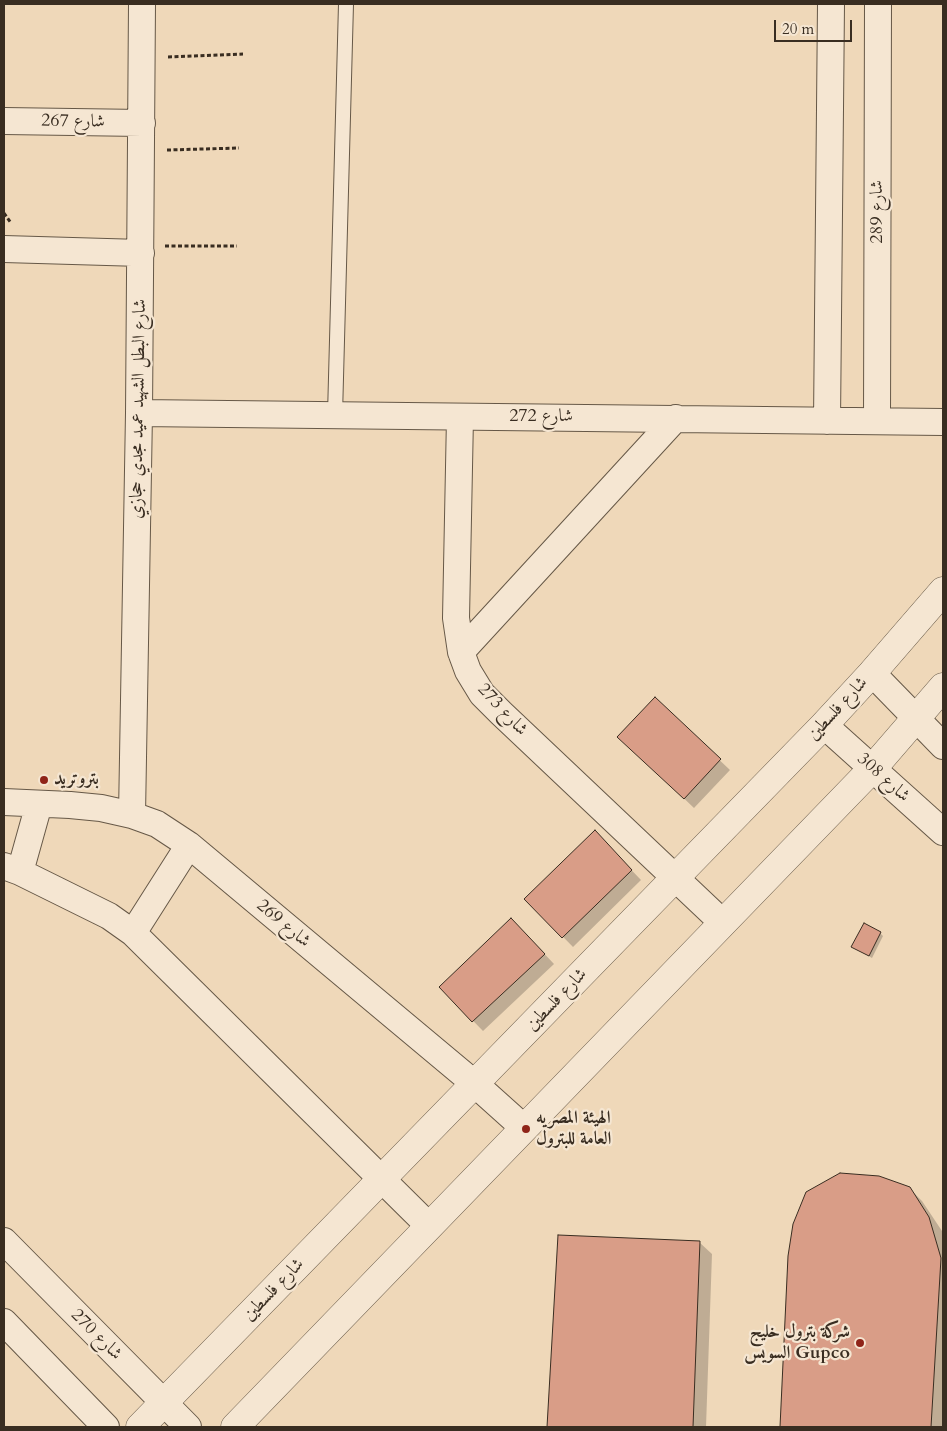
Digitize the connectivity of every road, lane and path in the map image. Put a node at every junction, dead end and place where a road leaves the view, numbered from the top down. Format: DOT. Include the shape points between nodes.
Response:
graph roads {
  1 [pos="142,4"];
  2 [pos="346,4"];
  3 [pos="831,4"];
  4 [pos="878,4"];
  5 [pos="243,54"];
  6 [pos="142,58"];
  7 [pos="4,121"];
  8 [pos="142,123"];
  9 [pos="239,148"];
  10 [pos="142,150"];
  11 [pos="237,246"];
  12 [pos="4,249"];
  13 [pos="140,249"];
  14 [pos="139,413"];
  15 [pos="335,415"];
  16 [pos="460,417"];
  17 [pos="676,418"];
  18 [pos="826,421"];
  19 [pos="877,421"];
  20 [pos="943,422"];
  21 [pos="943,591"];
  22 [pos="461,652"];
  23 [pos="872,673"];
  24 [pos="943,687"];
  25 [pos="916,718"];
  26 [pos="824,724"];
  27 [pos="943,746"];
  28 [pos="872,768"];
  29 [pos="4,802"];
  30 [pos="39,804"];
  31 [pos="132,814"];
  32 [pos="943,832"];
  33 [pos="189,845"];
  34 [pos="12,869"];
  35 [pos="675,878"];
  36 [pos="722,923"];
  37 [pos="132,933"];
  38 [pos="475,1084"];
  39 [pos="524,1128"];
  40 [pos="383,1179"];
  41 [pos="429,1226"];
  42 [pos="4,1241"];
  43 [pos="4,1322"];
  44 [pos="163,1403"];
  45 [pos="106,1427"];
  46 [pos="140,1427"];
  47 [pos="188,1427"];
  48 [pos="234,1427"];
  1 -- 6 [label="street, شارع البطل الشهيد عميد مجدي حجازي"];
  2 -- 15 [label="lane"];
  3 -- 18 [label="street"];
  4 -- 19 [label="street, شارع 289"];
  5 -- 6 [label="path"];
  6 -- 8 [label="street, شارع البطل الشهيد عميد مجدي حجازي"];
  7 -- 8 [label="street, شارع 267"];
  8 -- 10 [label="street, شارع البطل الشهيد عميد مجدي حجازي"];
  9 -- 10 [label="path"];
  10 -- 13 [label="street, شارع البطل الشهيد عميد مجدي حجازي"];
  11 -- 13 [label="path"];
  12 -- 13 [label="street"];
  13 -- 14 [label="street, شارع البطل الشهيد عميد مجدي حجازي"];
  14 -- 15 [label="street, شارع 272"];
  14 -- 31 [label="street, شارع البطل الشهيد عميد مجدي حجازي"];
  15 -- 16 [label="street, شارع 272"];
  16 -- 17 [label="street, شارع 272"];
  16 -- 22 [label="street, شارع 273" via="456,618"];
  17 -- 18 [label="street, شارع 272"];
  17 -- 22 [label="street"];
  18 -- 19 [label="street, شارع 272"];
  19 -- 20 [label="street, شارع 272"];
  21 -- 23 [label="street, شارع فلسطين"];
  22 -- 35 [label="street, شارع 273" via="482,694"];
  23 -- 25 [label="street"];
  23 -- 26 [label="street, شارع فلسطين"];
  24 -- 25 [label="street"];
  25 -- 27 [label="street"];
  25 -- 28 [label="street"];
  26 -- 28 [label="street, شارع 308"];
  26 -- 35 [label="street, شارع فلسطين"];
  28 -- 32 [label="street, شارع 308"];
  28 -- 36 [label="street"];
  29 -- 30 [label="street, شارع 269"];
  30 -- 31 [label="street, شارع 269" via="101,808"];
  30 -- 34 [label="street"];
  31 -- 33 [label="street, شارع 269" via="157,824"];
  33 -- 37 [label="street"];
  33 -- 38 [label="street, شارع 269"];
  34 -- 37 [label="street" via="109,916"];
  35 -- 36 [label="street, شارع 273"];
  35 -- 38 [label="street, شارع فلسطين"];
  36 -- 39 [label="street"];
  37 -- 40 [label="street"];
  38 -- 39 [label="street, شارع 269"];
  38 -- 40 [label="street, شارع فلسطين"];
  39 -- 41 [label="street"];
  40 -- 41 [label="street"];
  40 -- 44 [label="street, شارع فلسطين"];
  41 -- 48 [label="street"];
  42 -- 44 [label="street, شارع 270"];
  43 -- 45 [label="street"];
  44 -- 46 [label="street, شارع فلسطين"];
  44 -- 47 [label="street, شارع 270"];
}
